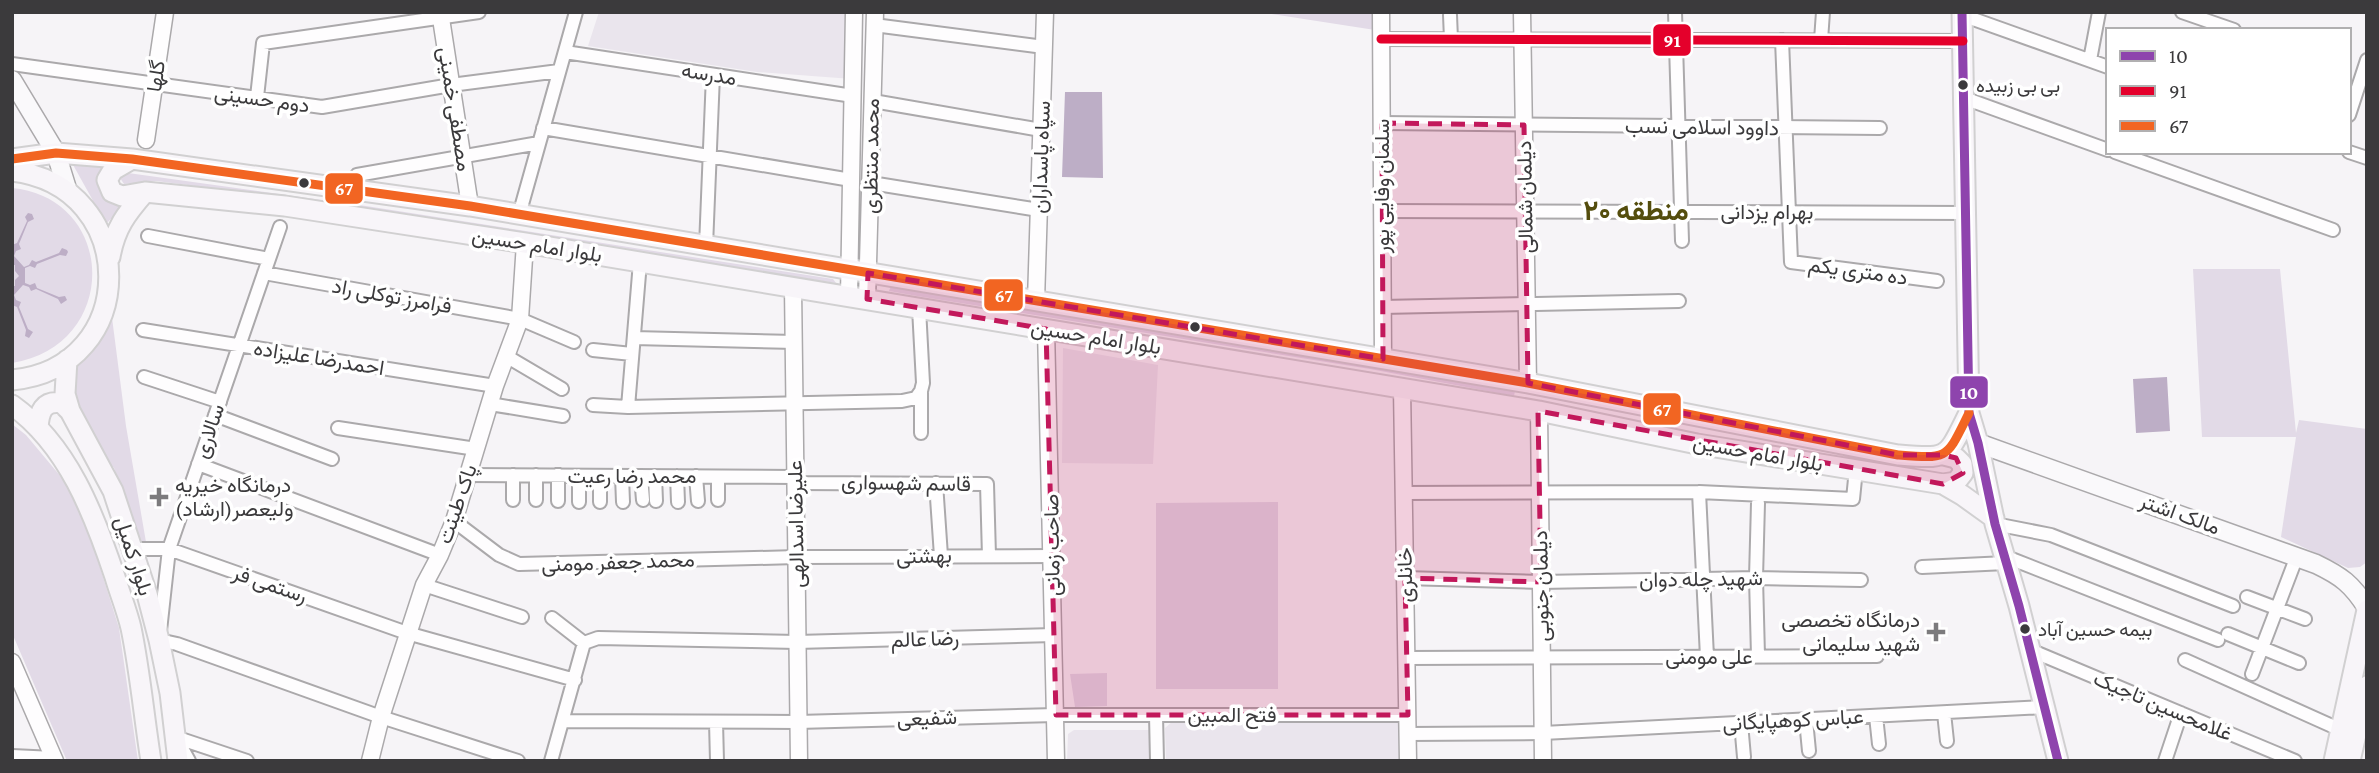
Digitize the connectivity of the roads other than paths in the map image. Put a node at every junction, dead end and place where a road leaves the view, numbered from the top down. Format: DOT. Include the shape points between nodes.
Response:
graph roads {
  1 [pos="165,12"];
  2 [pos="479,12"];
  3 [pos="576,12"];
  4 [pos="854,12"];
  5 [pos="1045,12"];
  6 [pos="1381,12"];
  7 [pos="1522,12"];
  8 [pos="1675,12"];
  9 [pos="1823,12"];
  10 [pos="2099,12"];
  11 [pos="2182,12"];
  12 [pos="1962,14"];
  13 [pos="440,15"];
  14 [pos="1450,15"];
  15 [pos="875,19"];
  16 [pos="2226,28"];
  17 [pos="1381,38"];
  18 [pos="1451,39"];
  19 [pos="1529,39"];
  20 [pos="1676,40"];
  21 [pos="1782,40"];
  22 [pos="1821,40"];
  23 [pos="1963,41"];
  24 [pos="1044,47"];
  25 [pos="565,52"];
  26 [pos="2090,60"];
  27 [pos="2367,60"];
  28 [pos="12,64"];
  29 [pos="2106,66"];
  30 [pos="559,71"];
  31 [pos="2365,74"];
  32 [pos="713,75"];
  33 [pos="12,80"];
  34 [pos="155,85"];
  35 [pos="451,85"];
  36 [pos="853,96"];
  37 [pos="257,97"];
  38 [pos="1964,98"];
  39 [pos="873,101"];
  40 [pos="2351,110"];
  41 [pos="1382,124"];
  42 [pos="1524,125"];
  43 [pos="1679,127"];
  44 [pos="1786,127"];
  45 [pos="543,128"];
  46 [pos="1880,128"];
  47 [pos="1041,130"];
  48 [pos="146,140"];
  49 [pos="539,143"];
  50 [pos="2106,149"];
  51 [pos="56,153"];
  52 [pos="2121,154"];
  53 [pos="462,155"];
  54 [pos="709,156"];
  55 [pos="12,159"];
  56 [pos="132,159"];
  57 [pos="12,171"];
  58 [pos="357,176"];
  59 [pos="851,180"];
  60 [pos="871,183"];
  61 [pos="68,192"];
  62 [pos="145,192"];
  63 [pos="470,206"];
  64 [pos="1039,210"];
  65 [pos="1383,211"];
  66 [pos="1525,211"];
  67 [pos="1681,212"];
  68 [pos="1790,212"];
  69 [pos="1967,213"];
  70 [pos="519,215"];
  71 [pos="851,222"];
  72 [pos="869,224"];
  73 [pos="280,227"];
  74 [pos="2333,230"];
  75 [pos="148,236"];
  76 [pos="1682,241"];
  77 [pos="526,243"];
  78 [pos="706,246"];
  79 [pos="269,259"];
  80 [pos="109,261"];
  81 [pos="640,262"];
  82 [pos="859,272"];
  83 [pos="264,273"];
  84 [pos="1937,281"];
  85 [pos="793,287"];
  86 [pos="858,298"];
  87 [pos="1036,301"];
  88 [pos="1679,301"];
  89 [pos="1527,304"];
  90 [pos="1382,307"];
  91 [pos="919,308"];
  92 [pos="520,319"];
  93 [pos="1046,329"];
  94 [pos="144,330"];
  95 [pos="634,338"];
  96 [pos="574,342"];
  97 [pos="794,342"];
  98 [pos="239,344"];
  99 [pos="593,349"];
  100 [pos="632,354"];
  101 [pos="506,356"];
  102 [pos="1383,359"];
  103 [pos="67,360"];
  104 [pos="144,377"];
  105 [pos="12,380"];
  106 [pos="1528,383"];
  107 [pos="495,386"];
  108 [pos="1402,388"];
  109 [pos="562,389"];
  110 [pos="918,394"];
  111 [pos="220,402"];
  112 [pos="794,402"];
  113 [pos="490,404"];
  114 [pos="12,405"];
  115 [pos="593,405"];
  116 [pos="628,407"];
  117 [pos="70,411"];
  118 [pos="1539,411"];
  119 [pos="1969,413"];
  120 [pos="215,415"];
  121 [pos="563,416"];
  122 [pos="38,428"];
  123 [pos="338,428"];
  124 [pos="921,433"];
  125 [pos="1978,443"];
  126 [pos="476,449"];
  127 [pos="1944,455"];
  128 [pos="332,459"];
  129 [pos="198,464"];
  130 [pos="468,475"];
  131 [pos="513,475"];
  132 [pos="536,475"];
  133 [pos="558,475"];
  134 [pos="579,476"];
  135 [pos="600,476"];
  136 [pos="622,476"];
  137 [pos="648,476"];
  138 [pos="677,476"];
  139 [pos="696,476"];
  140 [pos="718,477"];
  141 [pos="1855,479"];
  142 [pos="796,480"];
  143 [pos="936,483"];
  144 [pos="1943,484"];
  145 [pos="1539,492"];
  146 [pos="1699,492"];
  147 [pos="1404,493"];
  148 [pos="513,500"];
  149 [pos="536,500"];
  150 [pos="718,500"];
  151 [pos="558,501"];
  152 [pos="649,501"];
  153 [pos="698,501"];
  154 [pos="579,502"];
  155 [pos="600,502"];
  156 [pos="623,502"];
  157 [pos="678,502"];
  158 [pos="1758,503"];
  159 [pos="454,521"];
  160 [pos="1994,521"];
  161 [pos="130,549"];
  162 [pos="169,549"];
  163 [pos="440,555"];
  164 [pos="941,556"];
  165 [pos="989,556"];
  166 [pos="1052,556"];
  167 [pos="2297,556"];
  168 [pos="797,557"];
  169 [pos="2005,560"];
  170 [pos="1922,567"];
  171 [pos="1405,578"];
  172 [pos="1756,578"];
  173 [pos="1704,579"];
  174 [pos="1861,580"];
  175 [pos="1541,582"];
  176 [pos="424,585"];
  177 [pos="2247,597"];
  178 [pos="2233,606"];
  179 [pos="2277,608"];
  180 [pos="2367,609"];
  181 [pos="522,617"];
  182 [pos="552,618"];
  183 [pos="2305,619"];
  184 [pos="407,633"];
  185 [pos="1054,635"];
  186 [pos="159,639"];
  187 [pos="797,642"];
  188 [pos="584,643"];
  189 [pos="2262,648"];
  190 [pos="2030,650"];
  191 [pos="1759,656"];
  192 [pos="1877,656"];
  193 [pos="1407,657"];
  194 [pos="1542,657"];
  195 [pos="1707,657"];
  196 [pos="2185,660"];
  197 [pos="12,662"];
  198 [pos="2299,663"];
  199 [pos="2252,674"];
  200 [pos="575,680"];
  201 [pos="2367,686"];
  202 [pos="2044,707"];
  203 [pos="1944,713"];
  204 [pos="2180,713"];
  205 [pos="1056,715"];
  206 [pos="1156,715"];
  207 [pos="1408,715"];
  208 [pos="381,716"];
  209 [pos="1877,716"];
  210 [pos="1806,720"];
  211 [pos="563,721"];
  212 [pos="716,722"];
  213 [pos="798,722"];
  214 [pos="1741,723"];
  215 [pos="2341,730"];
  216 [pos="1543,733"];
  217 [pos="1408,734"];
  218 [pos="175,737"];
  219 [pos="1947,741"];
  220 [pos="1879,744"];
  221 [pos="1809,751"];
  222 [pos="12,756"];
  223 [pos="1744,757"];
  224 [pos="54,759"];
  225 [pos="151,761"];
  226 [pos="178,761"];
  227 [pos="190,761"];
  228 [pos="247,761"];
  229 [pos="370,761"];
  230 [pos="518,761"];
  231 [pos="551,761"];
  232 [pos="717,761"];
  233 [pos="799,761"];
  234 [pos="1056,761"];
  235 [pos="1157,761"];
  236 [pos="1408,761"];
  237 [pos="1543,761"];
  238 [pos="2058,761"];
  239 [pos="2165,761"];
  240 [pos="2295,761"];
  241 [pos="2334,761"];
  242 [pos="2350,761"];
  1 -- 34 [label="street, گلها"];
  2 -- 13 [label="street"];
  3 -- 25 [label="street"];
  4 -- 36 [label="street, محمد منتظری"];
  5 -- 24 [label="street, سپاه پاسداران"];
  6 -- 17 [label="street, سلمان وفایی پور"];
  7 -- 19 [label="street, دیلمان شمالی"];
  8 -- 20 [label="street"];
  9 -- 22 [label="street"];
  10 -- 26 [label="street"];
  11 -- 16 [label="street"];
  12 -- 23 [label="main road"];
  12 -- 26 [label="street"];
  13 -- 35 [label="street, مصطفی خمینی"];
  13 -- 37 [label="street" via="263,43"];
  14 -- 18 [label="street"];
  15 -- 24 [label="street"];
  15 -- 39 [label="street, محمد منتظری"];
  17 -- 18 [label="street"];
  17 -- 41 [label="street, سلمان وفایی پور"];
  18 -- 19 [label="street"];
  19 -- 20 [label="street"];
  19 -- 42 [label="street, دیلمان شمالی"];
  20 -- 21 [label="street"];
  20 -- 43 [label="street"];
  21 -- 22 [label="street"];
  21 -- 44 [label="street, ده متری یکم"];
  22 -- 23 [label="street"];
  23 -- 38 [label="main road"];
  24 -- 47 [label="street, سپاه پاسداران"];
  25 -- 30 [label="street"];
  25 -- 32 [label="street, مدرسه"];
  26 -- 29 [label="street"];
  27 -- 31 [label="street"];
  28 -- 34 [label="street, دوم حسینی"];
  30 -- 35 [label="street, دوم حسینی"];
  30 -- 45 [label="street"];
  31 -- 40 [label="street"];
  32 -- 36 [label="street, مدرسه"];
  32 -- 54 [label="street"];
  33 -- 51 [label="main road"];
  34 -- 37 [label="street, دوم حسینی"];
  34 -- 48 [label="street, گلها"];
  35 -- 37 [label="street, دوم حسینی" via="322,107"];
  35 -- 53 [label="street, مصطفی خمینی"];
  36 -- 59 [label="street, محمد منتظری"];
  38 -- 50 [label="street"];
  38 -- 69 [label="main road"];
  39 -- 47 [label="street"];
  39 -- 60 [label="street, محمد منتظری"];
  41 -- 42 [label="street, داوود اسلامی نسب"];
  41 -- 65 [label="street, سلمان وفایی پور"];
  42 -- 43 [label="street, داوود اسلامی نسب"];
  42 -- 66 [label="street, دیلمان شمالی"];
  43 -- 44 [label="street, داوود اسلامی نسب"];
  43 -- 67 [label="street"];
  44 -- 46 [label="street, داوود اسلامی نسب"];
  44 -- 68 [label="street, ده متری یکم"];
  45 -- 49 [label="street"];
  45 -- 54 [label="street"];
  47 -- 64 [label="street, سپاه پاسداران"];
  49 -- 53 [label="street"];
  49 -- 70 [label="street"];
  51 -- 55 [label="main road, بلوار امام حسین"];
  51 -- 56 [label="main road, بلوار امام حسین"];
  51 -- 61 [label="main road"];
  52 -- 74 [label="street"];
  53 -- 58 [label="street"];
  53 -- 63 [label="street, مصطفی خمینی"];
  54 -- 59 [label="street"];
  54 -- 78 [label="street"];
  56 -- 62 [label="main road, بلوار امام حسین" via="113,170 108,186 122,196"];
  56 -- 63 [label="main road, بلوار امام حسین"];
  57 -- 61 [label="main road" via="41,177"];
  59 -- 71 [label="street, محمد منتظری"];
  60 -- 64 [label="street"];
  60 -- 72 [label="street, محمد منتظری"];
  61 -- 80 [label="main road" via="92,217"];
  62 -- 77 [label="main road, بلوار امام حسین" via="285,206"];
  62 -- 80 [label="main road" via="118,225"];
  63 -- 70 [label="main road, بلوار امام حسین"];
  64 -- 87 [label="street, سپاه پاسداران"];
  65 -- 66 [label="street, بهرام یزدانی"];
  65 -- 90 [label="street, سلمان وفایی پور"];
  66 -- 67 [label="street, بهرام یزدانی"];
  66 -- 89 [label="street, دیلمان شمالی"];
  67 -- 68 [label="street, بهرام یزدانی"];
  67 -- 76 [label="street"];
  68 -- 69 [label="street, بهرام یزدانی"];
  68 -- 84 [label="street, ده متری یکم" via="1791,262"];
  69 -- 119 [label="main road"];
  70 -- 78 [label="main road, بلوار امام حسین"];
  71 -- 72 [label="street"];
  71 -- 82 [label="street, محمد منتظری"];
  72 -- 82 [label="street, محمد منتظری"];
  73 -- 79 [label="street, سالاری"];
  75 -- 79 [label="street"];
  77 -- 81 [label="main road, بلوار امام حسین"];
  77 -- 92 [label="street, پاک طینت"];
  78 -- 82 [label="main road, بلوار امام حسین"];
  79 -- 83 [label="street, سالاری"];
  80 -- 103 [label="main road" via="102,316 91,336"];
  81 -- 85 [label="main road, بلوار امام حسین"];
  81 -- 95 [label="street"];
  82 -- 86 [label="street, محمد منتظری"];
  82 -- 87 [label="main road, بلوار امام حسین"];
  83 -- 92 [label="street, فرامرز توکلی راد"];
  83 -- 98 [label="street, سالاری"];
  85 -- 86 [label="main road, بلوار امام حسین"];
  85 -- 97 [label="street, علیرضا اسدالهی"];
  86 -- 91 [label="main road, بلوار امام حسین"];
  87 -- 102 [label="main road, بلوار امام حسین"];
  88 -- 89 [label="street"];
  89 -- 90 [label="street"];
  89 -- 106 [label="street, دیلمان شمالی"];
  90 -- 102 [label="street, سلمان وفایی پور"];
  91 -- 93 [label="main road, بلوار امام حسین"];
  91 -- 110 [label="street"];
  92 -- 96 [label="street, فرامرز توکلی راد"];
  92 -- 101 [label="street, پاک طینت"];
  93 -- 108 [label="main road, بلوار امام حسین"];
  93 -- 166 [label="street, صاحب زمانی"];
  94 -- 98 [label="street, احمدرضا علیزاده"];
  95 -- 97 [label="street"];
  95 -- 100 [label="street"];
  97 -- 112 [label="street, علیرضا اسدالهی"];
  98 -- 107 [label="street, احمدرضا علیزاده"];
  98 -- 111 [label="street, سالاری"];
  99 -- 100 [label="street"];
  100 -- 116 [label="street"];
  101 -- 107 [label="street, پاک طینت"];
  101 -- 109 [label="street"];
  102 -- 106 [label="main road, بلوار امام حسین"];
  103 -- 105 [label="main road" via="39,374"];
  103 -- 117 [label="main road, بلوار کمیل" via="65,394"];
  104 -- 111 [label="street"];
  106 -- 127 [label="main road, بلوار امام حسین" via="1898,455"];
  107 -- 113 [label="street, پاک طینت"];
  108 -- 118 [label="main road, بلوار امام حسین"];
  108 -- 147 [label="street, خانلری"];
  110 -- 112 [label="street" via="902,401"];
  110 -- 124 [label="street"];
  111 -- 120 [label="street, سالاری"];
  112 -- 116 [label="street"];
  112 -- 142 [label="street, علیرضا اسدالهی"];
  113 -- 121 [label="street"];
  113 -- 126 [label="street, پاک طینت"];
  114 -- 122 [label="main road, بلوار کمیل"];
  115 -- 116 [label="street"];
  117 -- 122 [label="main road" via="62,402 49,403 39,412"];
  117 -- 161 [label="main road, بلوار کمیل" via="113,491"];
  118 -- 144 [label="main road, بلوار امام حسین" via="1697,444"];
  118 -- 145 [label="street, دیلمان جنوبی"];
  119 -- 125 [label="main road"];
  119 -- 127 [label="main road"];
  120 -- 128 [label="street"];
  120 -- 129 [label="street, سالاری"];
  122 -- 225 [label="main road, بلوار کمیل" via="68,466 101,535 131,627"];
  123 -- 126 [label="street"];
  125 -- 160 [label="main road"];
  125 -- 167 [label="main road, مالک اشتر"];
  126 -- 130 [label="street, پاک طینت"];
  127 -- 144 [label="main road" via="1956,458 1963,473 1956,482"];
  129 -- 162 [label="street, سالاری"];
  129 -- 163 [label="street"];
  130 -- 131 [label="street, محمد رضا رعیت"];
  130 -- 159 [label="street, پاک طینت"];
  131 -- 132 [label="street, محمد رضا رعیت"];
  131 -- 148 [label="street"];
  132 -- 133 [label="street, محمد رضا رعیت"];
  132 -- 149 [label="street"];
  133 -- 134 [label="street, محمد رضا رعیت"];
  133 -- 151 [label="street"];
  134 -- 135 [label="street, محمد رضا رعیت"];
  134 -- 154 [label="street"];
  135 -- 136 [label="street, محمد رضا رعیت"];
  135 -- 155 [label="street"];
  136 -- 137 [label="street, محمد رضا رعیت"];
  136 -- 156 [label="street"];
  137 -- 138 [label="street, محمد رضا رعیت"];
  137 -- 152 [label="street"];
  138 -- 139 [label="street, محمد رضا رعیت"];
  138 -- 157 [label="street"];
  139 -- 140 [label="street, محمد رضا رعیت"];
  139 -- 153 [label="street"];
  140 -- 142 [label="street, محمد رضا رعیت"];
  140 -- 150 [label="street"];
  141 -- 146 [label="street" via="1853,499"];
  142 -- 143 [label="street, قاسم شهسواری"];
  142 -- 168 [label="street, علیرضا اسدالهی"];
  143 -- 164 [label="street"];
  143 -- 165 [label="street, قاسم شهسواری" via="987,484"];
  144 -- 160 [label="main road, بلوار امام حسین"];
  145 -- 146 [label="street"];
  145 -- 147 [label="street"];
  145 -- 175 [label="street, دیلمان جنوبی"];
  146 -- 173 [label="street"];
  147 -- 171 [label="street, خانلری"];
  158 -- 172 [label="street"];
  159 -- 163 [label="street, پاک طینت"];
  159 -- 168 [label="street, محمد جعفر مومنی" via="499,555 519,564"];
  160 -- 169 [label="main road"];
  160 -- 178 [label="street" via="2051,535"];
  161 -- 162 [label="street, رستمی فر"];
  161 -- 186 [label="main road, بلوار کمیل"];
  162 -- 184 [label="street, رستمی فر"];
  162 -- 186 [label="street, سالاری"];
  163 -- 176 [label="street, پاک طینت"];
  164 -- 165 [label="street, بهشتی"];
  164 -- 168 [label="street, بهشتی"];
  165 -- 166 [label="street, بهشتی"];
  166 -- 185 [label="street, صاحب زمانی"];
  167 -- 179 [label="street"];
  167 -- 180 [label="main road, مالک اشتر" via="2341,576"];
  168 -- 187 [label="street, علیرضا اسدالهی"];
  169 -- 170 [label="street"];
  169 -- 189 [label="street"];
  169 -- 190 [label="main road"];
  171 -- 175 [label="street, شهید چله دوان"];
  171 -- 193 [label="street, خانلری"];
  172 -- 173 [label="street, شهید چله دوان"];
  172 -- 174 [label="street, شهید چله دوان"];
  172 -- 191 [label="street"];
  173 -- 175 [label="street, شهید چله دوان"];
  173 -- 195 [label="street"];
  175 -- 194 [label="street, دیلمان جنوبی"];
  176 -- 181 [label="street"];
  176 -- 184 [label="street, پاک طینت"];
  177 -- 179 [label="street"];
  179 -- 183 [label="street"];
  179 -- 189 [label="street"];
  180 -- 215 [label="main road"];
  182 -- 188 [label="street"];
  184 -- 200 [label="street, رستمی فر"];
  184 -- 208 [label="street, پاک طینت"];
  185 -- 187 [label="street, رضا عالم"];
  185 -- 205 [label="street, صاحب زمانی"];
  186 -- 208 [label="street"];
  186 -- 218 [label="main road, بلوار کمیل"];
  187 -- 188 [label="street, رضا عالم" via="598,638"];
  187 -- 213 [label="street, علیرضا اسدالهی"];
  188 -- 200 [label="street"];
  189 -- 198 [label="street"];
  189 -- 199 [label="street"];
  190 -- 202 [label="main road"];
  190 -- 204 [label="street, غلامحسین تاجیک"];
  191 -- 192 [label="street, علی مومنی"];
  191 -- 195 [label="street, علی مومنی"];
  193 -- 194 [label="street, علی مومنی"];
  193 -- 207 [label="street, خانلری"];
  194 -- 195 [label="street, علی مومنی"];
  194 -- 216 [label="street, دیلمان جنوبی"];
  196 -- 215 [label="street"];
  197 -- 224 [label="street"];
  200 -- 211 [label="street"];
  201 -- 242 [label="main road"];
  202 -- 203 [label="street, عباس کوهپایگانی"];
  202 -- 238 [label="main road"];
  203 -- 209 [label="street, عباس کوهپایگانی"];
  203 -- 219 [label="street"];
  204 -- 239 [label="street"];
  204 -- 240 [label="street, غلامحسین تاجیک"];
  205 -- 206 [label="street, فتح المبین"];
  205 -- 213 [label="street, شفیعی"];
  205 -- 234 [label="street, صاحب زمانی"];
  206 -- 207 [label="street, فتح المبین"];
  206 -- 235 [label="street"];
  207 -- 217 [label="street, خانلری"];
  208 -- 229 [label="street, پاک طینت"];
  208 -- 230 [label="street"];
  209 -- 210 [label="street, عباس کوهپایگانی"];
  209 -- 220 [label="street"];
  210 -- 214 [label="street, عباس کوهپایگانی"];
  210 -- 221 [label="street"];
  211 -- 212 [label="street, شفیعی"];
  211 -- 231 [label="street"];
  212 -- 213 [label="street, شفیعی"];
  212 -- 232 [label="street"];
  213 -- 233 [label="street, علیرضا اسدالهی"];
  214 -- 216 [label="street, عباس کوهپایگانی"];
  214 -- 223 [label="street"];
  215 -- 241 [label="main road"];
  216 -- 217 [label="street, عباس کوهپایگانی"];
  216 -- 237 [label="street, دیلمان جنوبی"];
  217 -- 236 [label="street, خانلری"];
  218 -- 226 [label="main road, بلوار کمیل"];
  218 -- 227 [label="street"];
  218 -- 228 [label="street"];
  222 -- 224 [label="street"];
}
